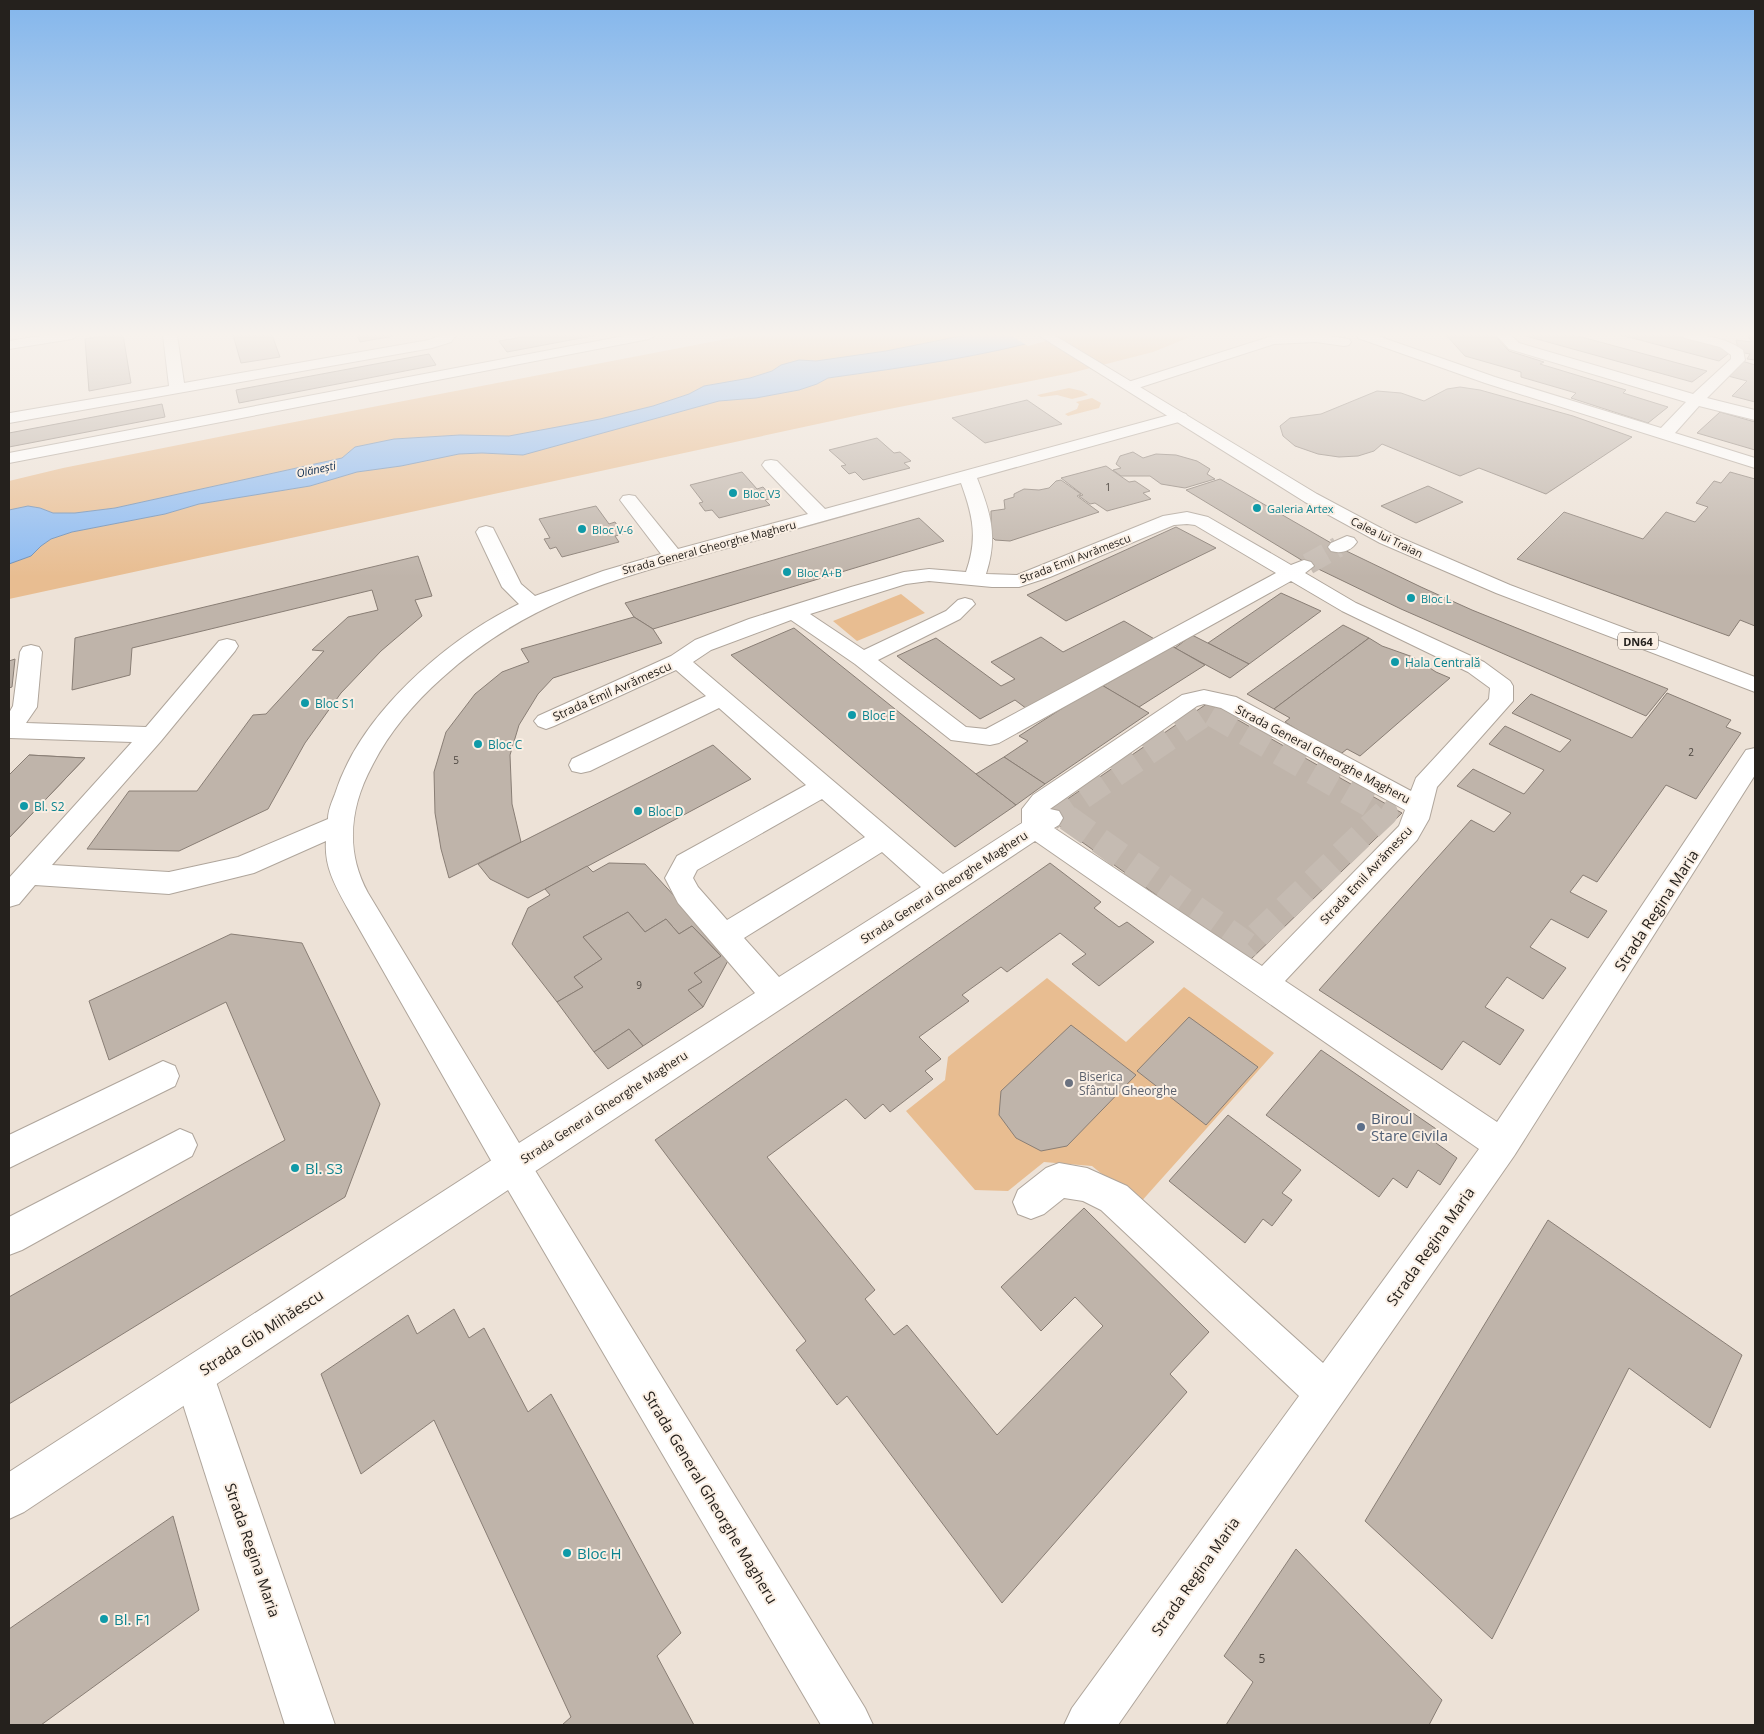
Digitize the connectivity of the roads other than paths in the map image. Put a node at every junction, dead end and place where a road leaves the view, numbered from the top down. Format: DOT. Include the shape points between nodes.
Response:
graph roads {
  1 [pos="22,416"];
  2 [pos="196,416"];
  3 [pos="230,416"];
  4 [pos="1177,416"];
  5 [pos="1608,416"];
  6 [pos="1681,416"];
  7 [pos="10,418"];
  8 [pos="1180,418"];
  9 [pos="198,422"];
  10 [pos="1664,434"];
  11 [pos="9,458"];
  12 [pos="1755,463"];
  13 [pos="771,465"];
  14 [pos="967,476"];
  15 [pos="629,500"];
  16 [pos="821,516"];
  17 [pos="486,532"];
  18 [pos="674,557"];
  19 [pos="1299,568"];
  20 [pos="974,579"];
  21 [pos="965,604"];
  22 [pos="534,606"];
  23 [pos="793,612"];
  24 [pos="227,646"];
  25 [pos="31,652"];
  26 [pos="863,659"];
  27 [pos="679,661"];
  28 [pos="1721,672"];
  29 [pos="1755,674"];
  30 [pos="1755,685"];
  31 [pos="721,698"];
  32 [pos="546,720"];
  33 [pos="9,730"];
  34 [pos="152,735"];
  35 [pos="1755,756"];
  36 [pos="582,765"];
  37 [pos="824,786"];
  38 [pos="1418,806"];
  39 [pos="1042,823"];
  40 [pos="339,826"];
  41 [pos="884,838"];
  42 [pos="28,874"];
  43 [pos="942,889"];
  44 [pos="9,896"];
  45 [pos="724,936"];
  46 [pos="1263,984"];
  47 [pos="776,995"];
  48 [pos="162,1076"];
  49 [pos="180,1145"];
  50 [pos="1502,1145"];
  51 [pos="9,1152"];
  52 [pos="513,1166"];
  53 [pos="1031,1202"];
  54 [pos="9,1237"];
  55 [pos="194,1376"];
  56 [pos="1326,1393"];
  57 [pos="9,1497"];
  58 [pos="310,1725"];
  59 [pos="848,1725"];
  60 [pos="1089,1725"];
  1 -- 7 [label="street"];
  2 -- 9 [label="street"];
  3 -- 9 [label="street"];
  4 -- 8 [label="street, Calea lui Traian / DN64"];
  5 -- 10 [label="street"];
  6 -- 10 [label="street"];
  8 -- 14 [label="street, Strada General Gheorghe Magheru"];
  8 -- 28 [label="street, Calea lui Traian / DN64" via="1326,507 1387,539 1503,589"];
  9 -- 11 [label="street"];
  10 -- 12 [label="street"];
  13 -- 16 [label="street"];
  14 -- 16 [label="street, Strada General Gheorghe Magheru"];
  14 -- 20 [label="street" via="978,504 983,531 983,551"];
  15 -- 18 [label="street"];
  16 -- 18 [label="street, Strada General Gheorghe Magheru"];
  17 -- 22 [label="street" via="512,587"];
  18 -- 22 [label="street, Strada General Gheorghe Magheru" via="591,581"];
  19 -- 20 [label="street, Strada Emil Avrămescu" via="1201,521 1187,518 1170,520 1019,581"];
  19 -- 26 [label="street" via="990,737 960,734"];
  19 -- 38 [label="street, Strada Emil Avrămescu" via="1349,607 1476,666 1502,686 1501,700 1425,784"];
  20 -- 23 [label="street, Strada Emil Avrămescu" via="929,575 904,578"];
  21 -- 26 [label="street" via="953,615"];
  22 -- 40 [label="street, Strada General Gheorghe Magheru" via="510,617 463,648 422,683 384,725 361,762 345,797"];
  23 -- 26 [label="street"];
  23 -- 27 [label="street, Strada Emil Avrămescu" via="703,645"];
  24 -- 34 [label="street"];
  25 -- 33 [label="street" via="25,707"];
  27 -- 31 [label="street, Strada Emil Avrămescu"];
  27 -- 32 [label="street, Strada Emil Avrămescu"];
  28 -- 29 [label="street, DN64"];
  28 -- 30 [label="street, Calea lui Traian / DN64"];
  31 -- 36 [label="street"];
  31 -- 37 [label="street, Strada Emil Avrămescu"];
  33 -- 34 [label="street"];
  34 -- 42 [label="street"];
  35 -- 50 [label="street, Strada Regina Maria"];
  37 -- 41 [label="street, Strada Emil Avrămescu"];
  37 -- 45 [label="street" via="687,863 679,878 683,886"];
  38 -- 39 [label="street, Strada General Gheorghe Magheru" via="1228,702 1204,697 1190,700 1042,801 1035,809"];
  38 -- 46 [label="street, Strada Emil Avrămescu" via="1416,819 1408,833"];
  39 -- 43 [label="street, Strada General Gheorghe Magheru"];
  39 -- 46 [label="street"];
  40 -- 42 [label="street" via="244,866 169,884"];
  40 -- 52 [label="street, Strada General Gheorghe Magheru" via="339,853 350,887"];
  41 -- 43 [label="street, Strada Emil Avrămescu"];
  41 -- 45 [label="street"];
  42 -- 44 [label="street"];
  43 -- 47 [label="street, Strada General Gheorghe Magheru"];
  45 -- 47 [label="street"];
  46 -- 50 [label="street"];
  47 -- 52 [label="street, Strada General Gheorghe Magheru"];
  48 -- 51 [label="street"];
  49 -- 54 [label="street"];
  50 -- 56 [label="street, Strada Regina Maria"];
  52 -- 55 [label="street, Strada Gib Mihăescu"];
  52 -- 59 [label="street, Strada General Gheorghe Magheru"];
  53 -- 56 [label="street" via="1059,1180 1087,1185 1114,1198"];
  55 -- 57 [label="street, Strada Gib Mihăescu"];
  55 -- 58 [label="street, Strada Regina Maria"];
  56 -- 60 [label="street, Strada Regina Maria"];
}
